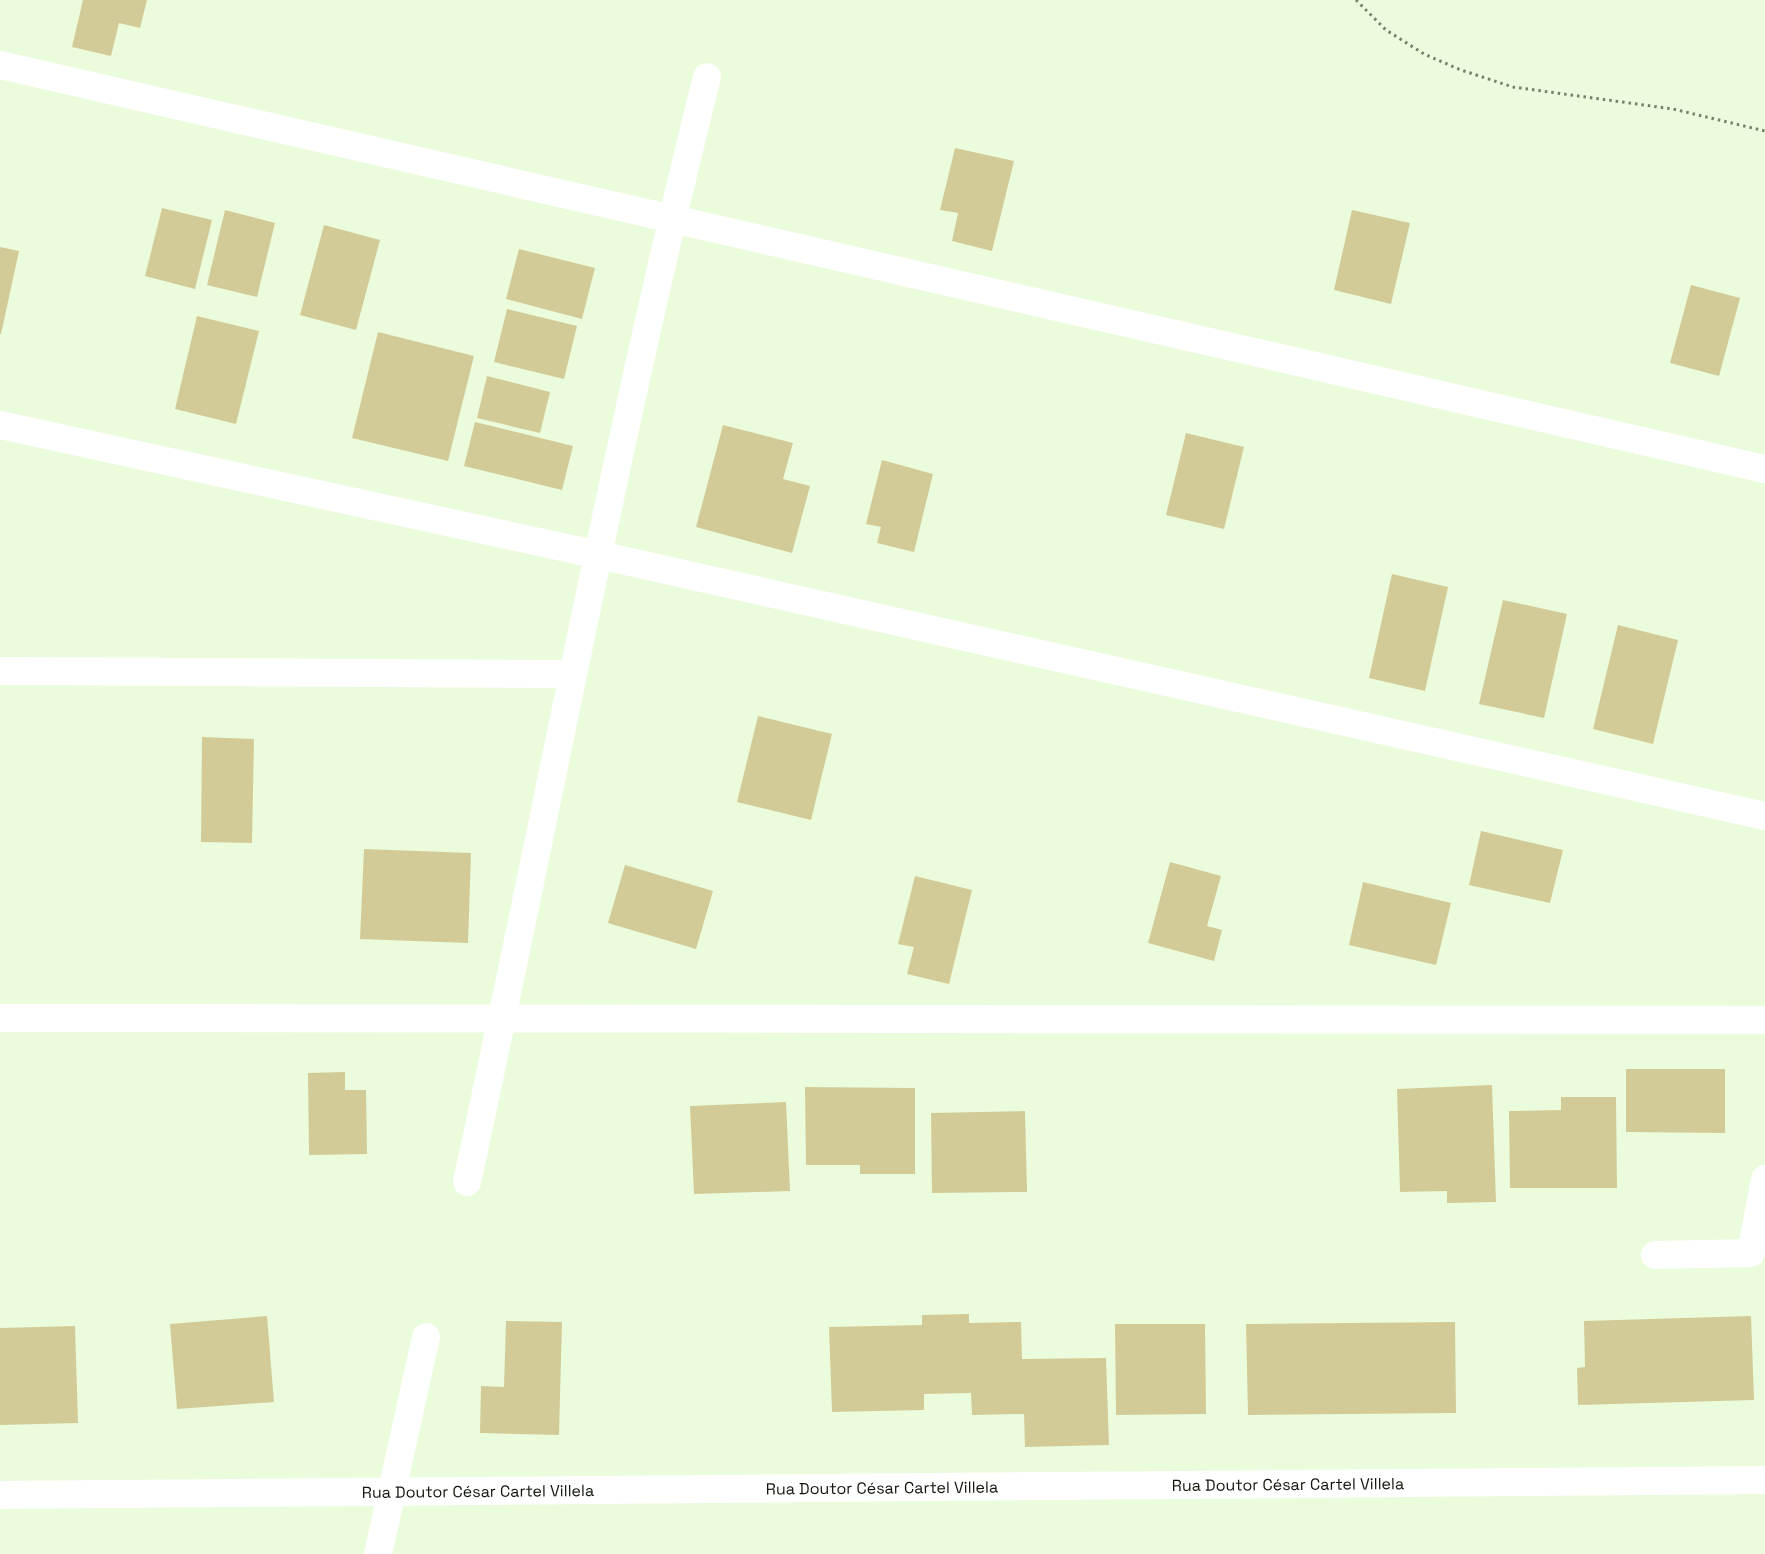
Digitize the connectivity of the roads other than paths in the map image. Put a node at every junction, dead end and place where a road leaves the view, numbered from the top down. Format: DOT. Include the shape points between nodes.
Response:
graph roads {
  1 [pos="0,64"];
  2 [pos="707,78"];
  3 [pos="672,219"];
  4 [pos="0,425"];
  5 [pos="1765,469"];
  6 [pos="599,555"];
  7 [pos="0,671"];
  8 [pos="572,674"];
  9 [pos="1765,816"];
  10 [pos="0,1018"];
  11 [pos="503,1018"];
  12 [pos="1765,1020"];
  13 [pos="1765,1179"];
  14 [pos="467,1182"];
  15 [pos="1760,1254"];
  16 [pos="1655,1255"];
  17 [pos="426,1337"];
  18 [pos="1765,1480"];
  19 [pos="390,1493"];
  20 [pos="0,1495"];
  21 [pos="378,1554"];
  1 -- 3 [label="street"];
  2 -- 3 [label="street"];
  3 -- 5 [label="street"];
  3 -- 6 [label="street"];
  4 -- 6 [label="street"];
  6 -- 8 [label="street"];
  6 -- 9 [label="street"];
  7 -- 8 [label="street"];
  8 -- 11 [label="street"];
  10 -- 11 [label="street"];
  11 -- 12 [label="street"];
  11 -- 14 [label="street"];
  13 -- 15 [label="street"];
  15 -- 16 [label="street"];
  17 -- 19 [label="street"];
  18 -- 19 [label="street, Rua Doutor César Cartel Villela"];
  19 -- 20 [label="street, Rua Doutor César Cartel Villela"];
  19 -- 21 [label="street"];
}
